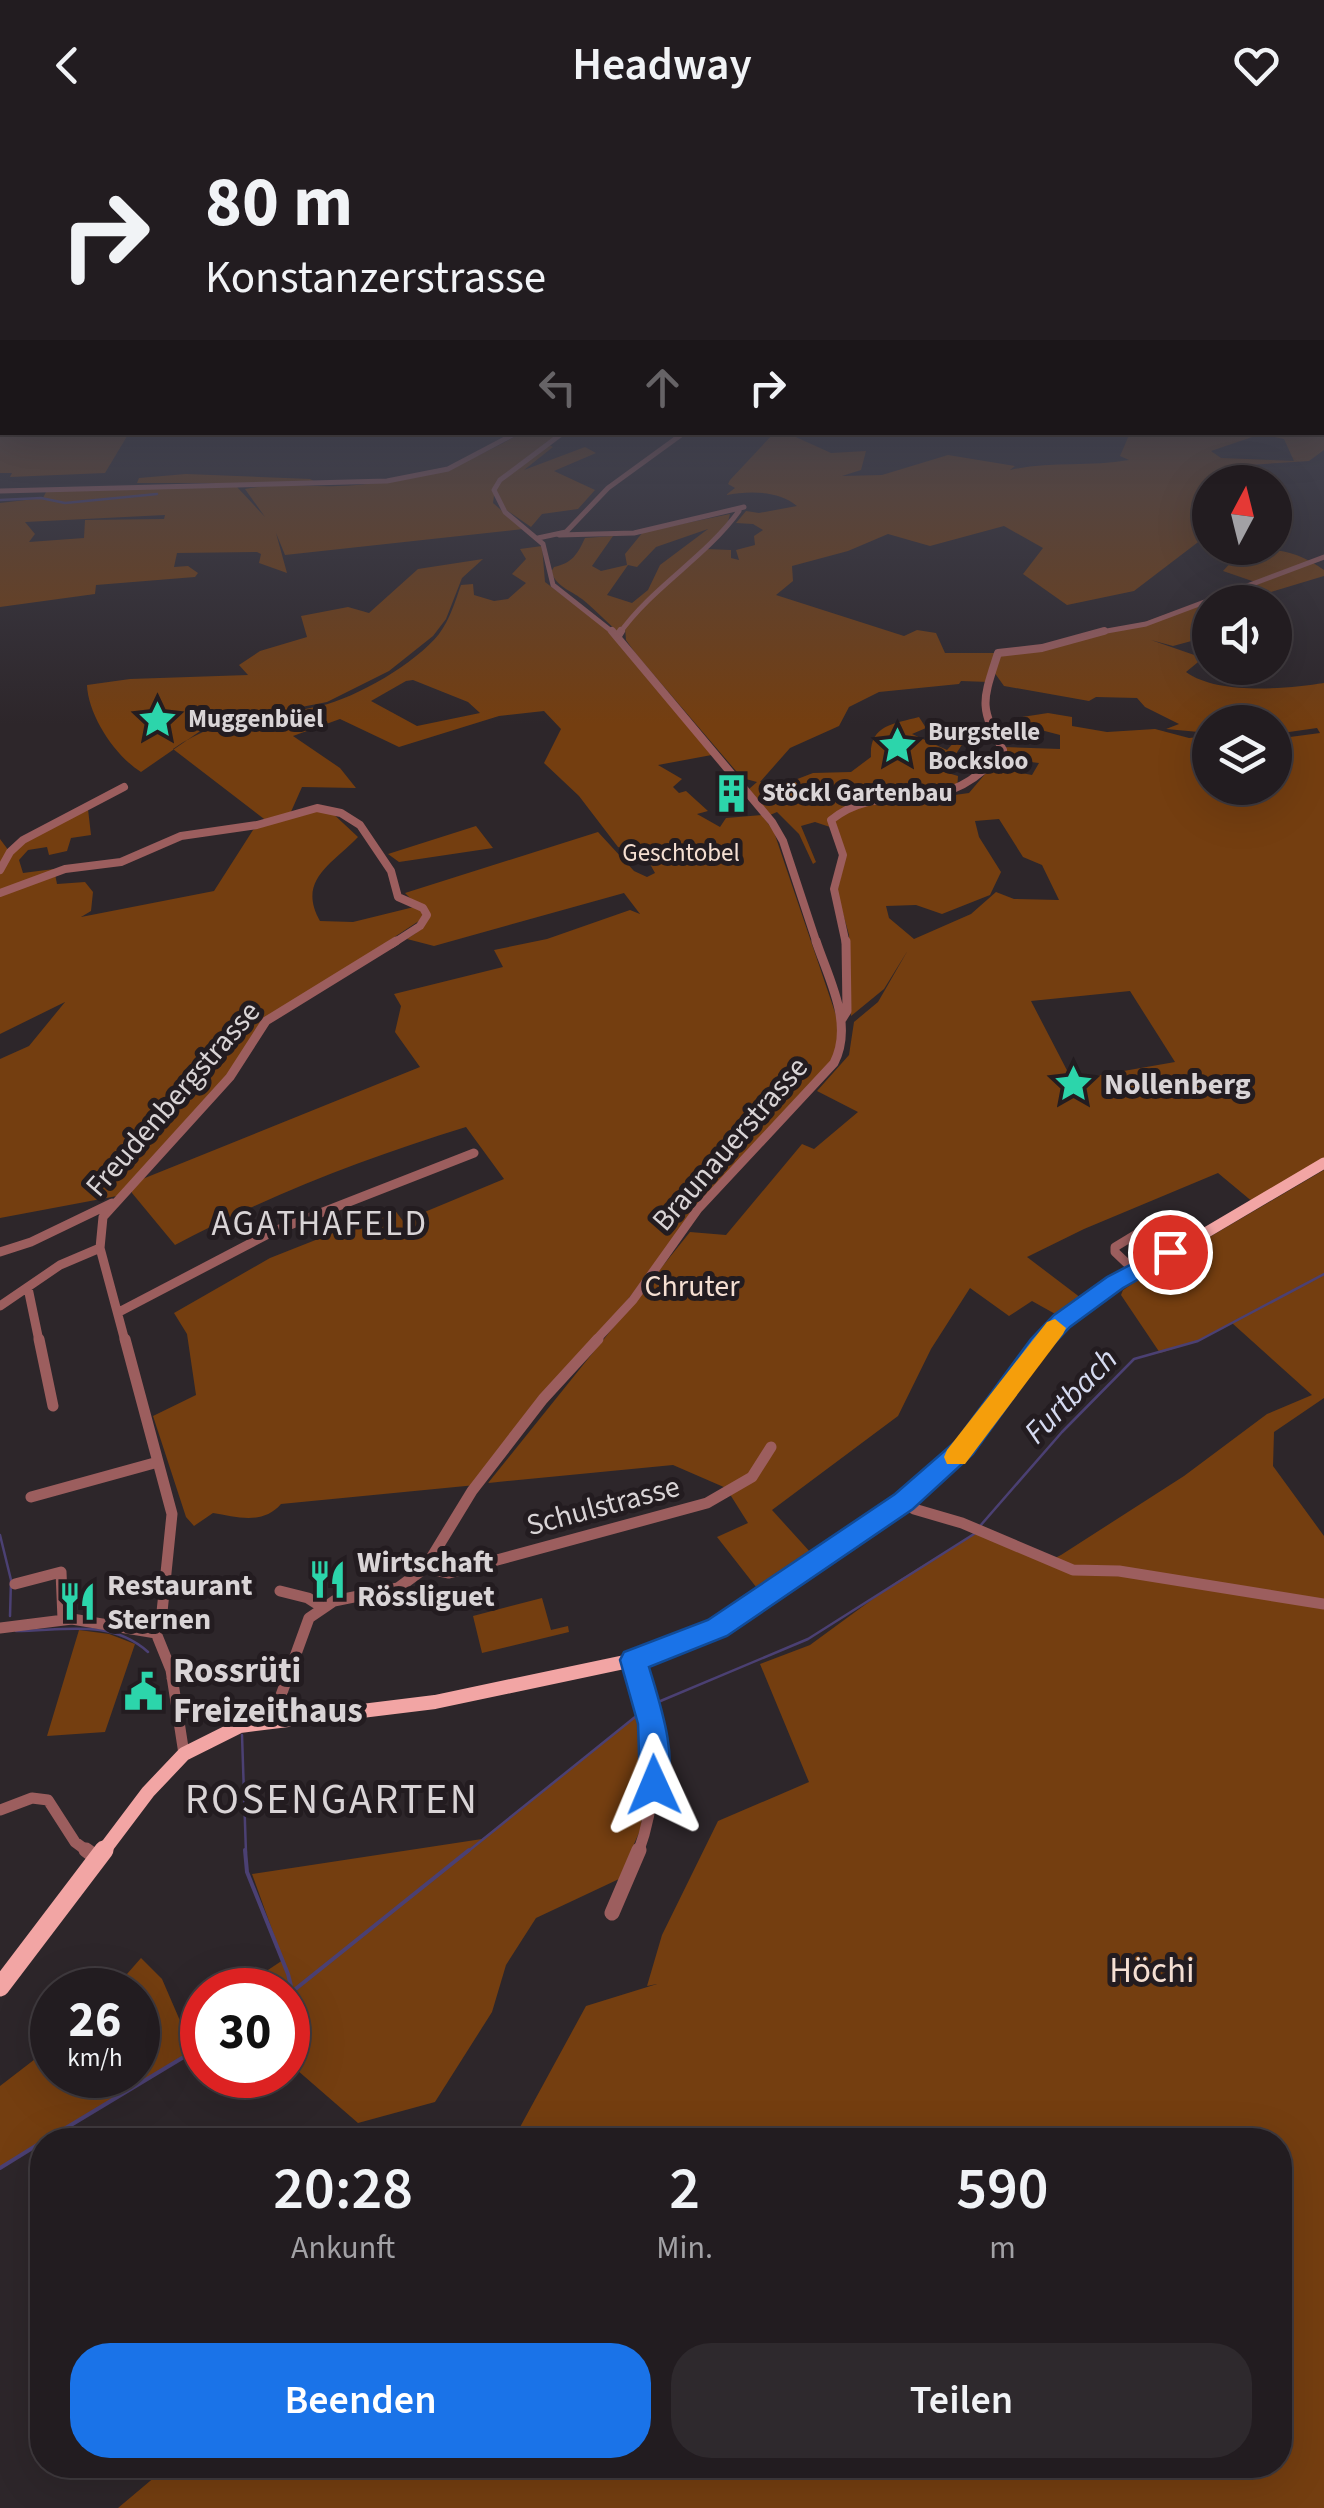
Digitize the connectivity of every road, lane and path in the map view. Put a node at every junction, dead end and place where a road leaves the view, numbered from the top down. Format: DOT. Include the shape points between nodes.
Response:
graph roads {
  1 [pos="500,503"];
  2 [pos="592,503"];
  3 [pos="559,535"];
  4 [pos="538,538"];
  5 [pos="1324,557"];
  6 [pos="618,636"];
  7 [pos="124,787"];
  8 [pos="0,870"];
  9 [pos="0,892"];
  10 [pos="842,1020"];
  11 [pos="474,1153"];
  12 [pos="1324,1162"];
  13 [pos="112,1202"];
  14 [pos="1148,1227"];
  15 [pos="100,1248"];
  16 [pos="0,1252"];
  17 [pos="1135,1271"];
  18 [pos="28,1288"];
  19 [pos="0,1306"];
  20 [pos="119,1312"];
  21 [pos="53,1406"];
  22 [pos="772,1446"];
  23 [pos="158,1462"];
  24 [pos="32,1497"];
  25 [pos="904,1502"];
  26 [pos="425,1568"];
  27 [pos="15,1584"];
  28 [pos="280,1591"];
  29 [pos="1324,1604"];
  30 [pos="322,1607"];
  31 [pos="63,1619"];
  32 [pos="0,1628"];
  33 [pos="156,1633"];
  34 [pos="634,1660"];
  35 [pos="292,1661"];
  36 [pos="172,1678"];
  37 [pos="272,1720"];
  38 [pos="184,1754"];
  39 [pos="0,1810"];
  40 [pos="97,1858"];
  41 [pos="612,1913"];
  42 [pos="0,1987"];
  1 -- 4 [label="street"];
  2 -- 3 [label="street"];
  3 -- 4 [label="street"];
  3 -- 6 [label="street" via="634,533 744,508"];
  4 -- 6 [label="street" via="553,584"];
  5 -- 10 [label="street, Braunauerstrasse" via="1146,624 998,653 984,716 1003,750 984,774 942,797 857,806 831,820 843,855 834,886 847,939 848,1011"];
  6 -- 10 [label="street" via="777,831"];
  7 -- 8 [label="street" via="23,840"];
  9 -- 13 [label="street, Freudenbergstrasse" via="66,869 121,862 181,836 317,808 360,825 394,877 398,897 427,913 420,926 266,1021 230,1077"];
  10 -- 26 [label="street, Braunauerstrasse" via="836,1060 698,1209 633,1300 543,1399 472,1491"];
  11 -- 20 [label="street" via="272,1232"];
  12 -- 17 [label="main road"];
  13 -- 15 [label="street, Freudenbergstrasse"];
  13 -- 16 [label="street"];
  14 -- 17 [label="street" via="1115,1246"];
  15 -- 18 [label="street"];
  15 -- 20 [label="street, Freudenbergstrasse"];
  17 -- 25 [label="main road" via="1049,1334 965,1448"];
  18 -- 19 [label="street"];
  18 -- 21 [label="street"];
  20 -- 23 [label="street, Freudenbergstrasse"];
  22 -- 26 [label="street, Schulstrasse" via="752,1477 708,1504 449,1573"];
  23 -- 24 [label="street"];
  23 -- 33 [label="street, Freudenbergstrasse" via="172,1523"];
  25 -- 29 [label="street" via="1073,1570 1119,1571"];
  25 -- 34 [label="main road" via="717,1628"];
  26 -- 30 [label="street, Braunauerstrasse" via="392,1590"];
  27 -- 31 [label="street" via="61,1572"];
  28 -- 30 [label="street"];
  30 -- 35 [label="street" via="305,1625"];
  31 -- 32 [label="street"];
  31 -- 33 [label="street"];
  33 -- 36 [label="street"];
  34 -- 37 [label="main road" via="423,1705"];
  34 -- 41 [label="street" via="650,1715 652,1814"];
  35 -- 36 [label="street"];
  35 -- 37 [label="street"];
  36 -- 38 [label="street"];
  37 -- 38 [label="main road" via="231,1729"];
  38 -- 40 [label="main road"];
  39 -- 40 [label="street" via="32,1798 48,1800 75,1842"];
  40 -- 42 [label="main road"];
}
